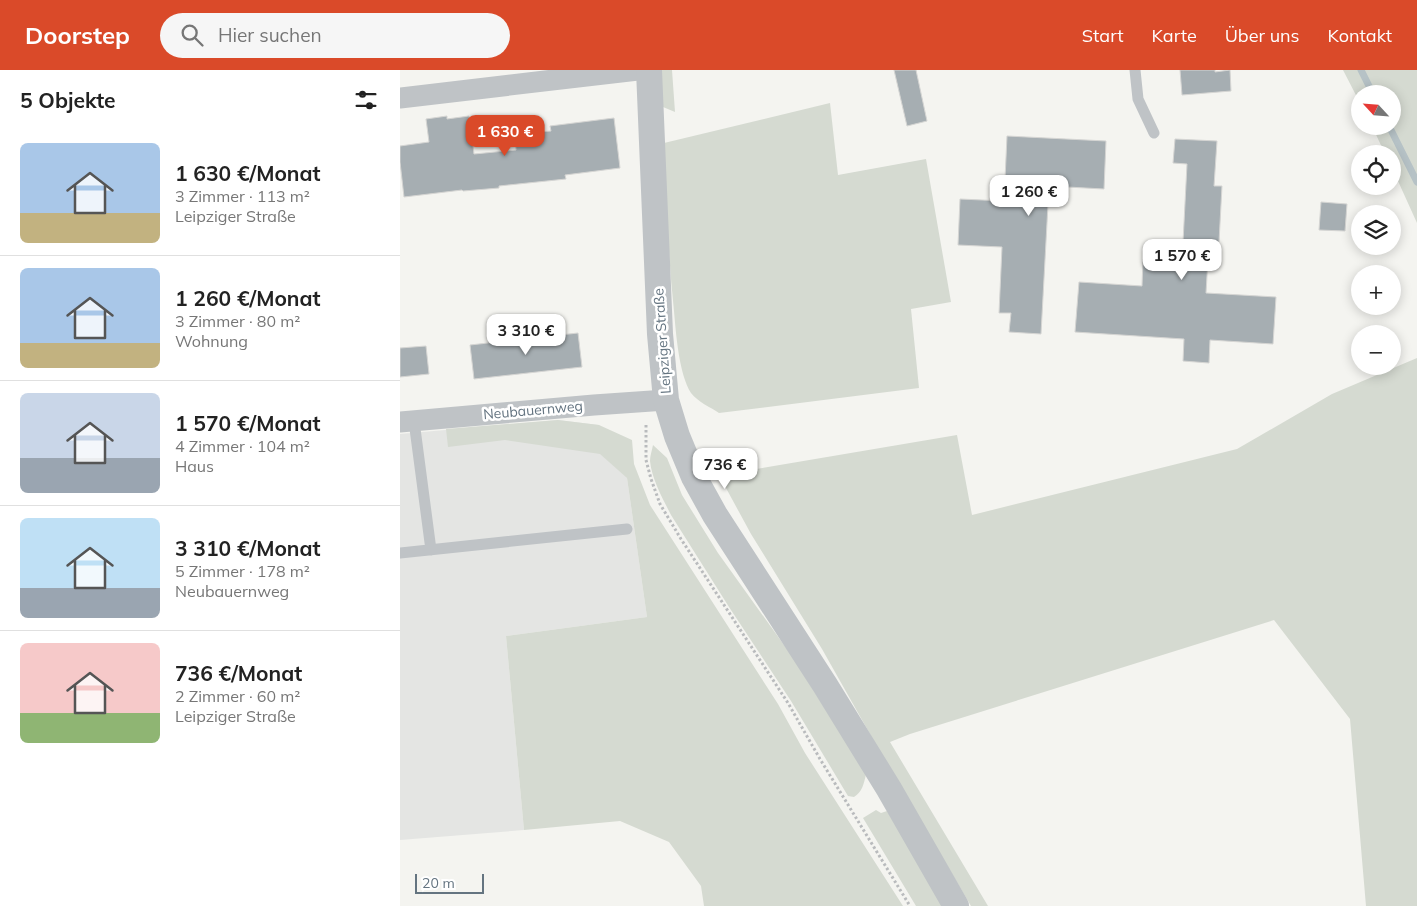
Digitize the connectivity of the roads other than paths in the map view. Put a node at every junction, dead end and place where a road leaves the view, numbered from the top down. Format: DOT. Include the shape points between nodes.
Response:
graph roads {
  1 [pos="638,70"];
  2 [pos="649,70"];
  3 [pos="1135,70"];
  4 [pos="400,98"];
  5 [pos="1154,133"];
  6 [pos="656,401"];
  7 [pos="407,422"];
  8 [pos="627,529"];
  9 [pos="431,550"];
  10 [pos="400,553"];
  11 [pos="956,906"];
  1 -- 4 [label="street"];
  2 -- 6 [label="street, Leipziger Straße" via="660,334"];
  3 -- 5 [label="lane" via="1138,99"];
  6 -- 7 [label="street, Neubauernweg"];
  6 -- 11 [label="street, Leipziger Straße" via="677,436 715,515 825,684"];
  7 -- 9 [label="lane"];
  8 -- 9 [label="lane"];
  9 -- 10 [label="lane"];
}
